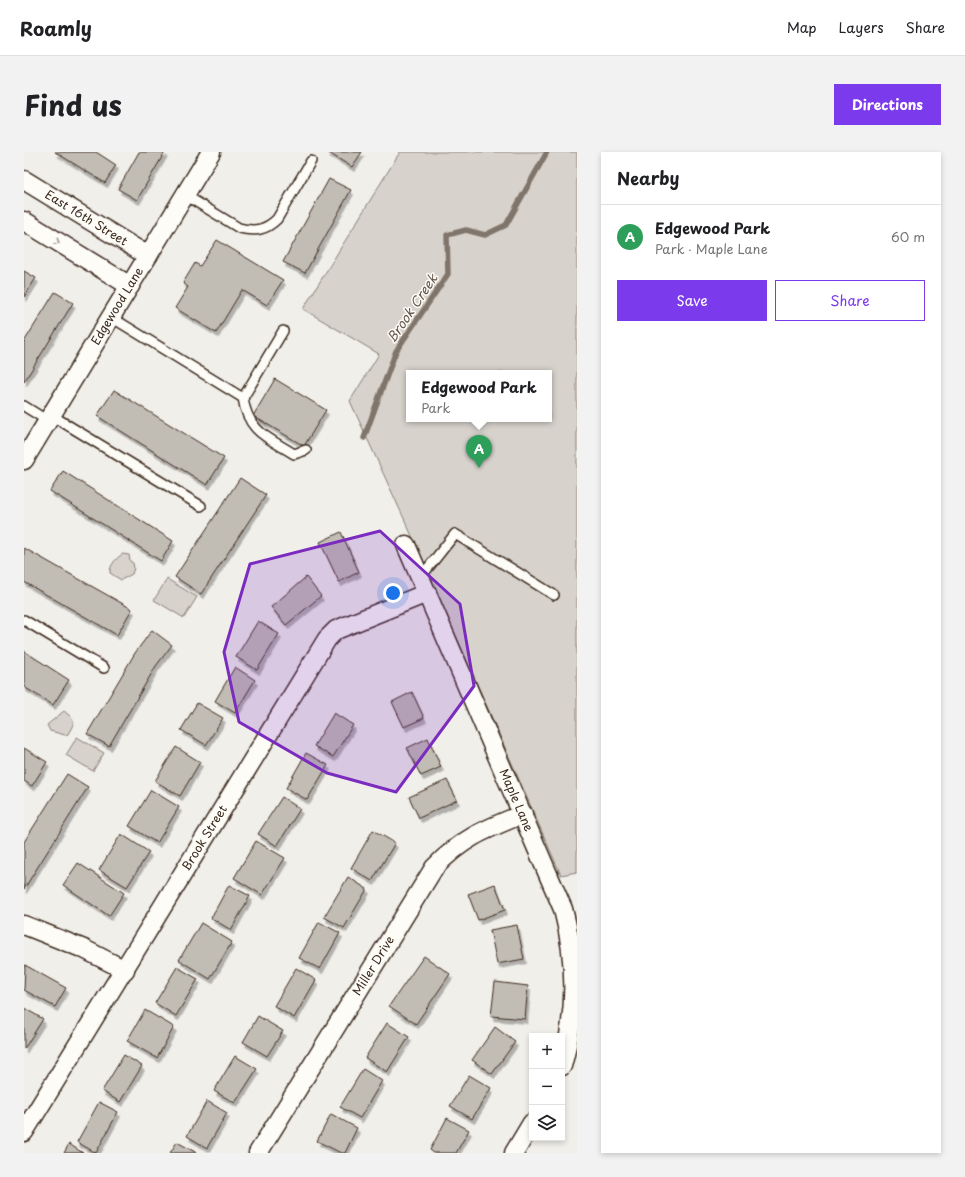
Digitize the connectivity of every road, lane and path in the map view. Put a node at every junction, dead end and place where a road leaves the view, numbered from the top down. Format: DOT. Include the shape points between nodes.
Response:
graph roads {
  1 [pos="211,152"];
  2 [pos="311,161"];
  3 [pos="24,180"];
  4 [pos="185,194"];
  5 [pos="24,221"];
  6 [pos="148,256"];
  7 [pos="130,286"];
  8 [pos="111,317"];
  9 [pos="283,331"];
  10 [pos="243,398"];
  11 [pos="24,406"];
  12 [pos="49,418"];
  13 [pos="306,450"];
  14 [pos="24,460"];
  15 [pos="200,506"];
  16 [pos="406,545"];
  17 [pos="424,586"];
  18 [pos="554,595"];
  19 [pos="24,620"];
  20 [pos="104,668"];
  21 [pos="523,814"];
  22 [pos="24,925"];
  23 [pos="125,970"];
  24 [pos="576,977"];
  25 [pos="565,1057"];
  26 [pos="529,1128"];
  27 [pos="24,1132"];
  28 [pos="258,1153"];
  29 [pos="514,1153"];
  1 -- 4 [label="street, Edgewood Lane"];
  2 -- 4 [label="lane" via="277,219 259,230 249,231 240,228"];
  3 -- 6 [label="street, East 16th Street"];
  4 -- 6 [label="street, Edgewood Lane"];
  5 -- 7 [label="street, one-way"];
  6 -- 7 [label="street, Edgewood Lane"];
  7 -- 8 [label="street, Edgewood Lane"];
  8 -- 10 [label="lane"];
  8 -- 12 [label="street, Edgewood Lane"];
  9 -- 10 [label="lane"];
  10 -- 13 [label="lane" via="245,412 252,426 294,454"];
  11 -- 12 [label="lane"];
  12 -- 14 [label="street, Edgewood Lane"];
  12 -- 15 [label="lane"];
  16 -- 17 [label="street, Maple Lane"];
  17 -- 18 [label="lane" via="455,534"];
  17 -- 21 [label="street, Maple Lane"];
  17 -- 23 [label="street, Brook Street" via="336,630 327,639"];
  19 -- 20 [label="lane"];
  21 -- 24 [label="street, Maple Lane" via="563,909 572,942"];
  21 -- 28 [label="street, Miller Drive" via="462,842 434,868"];
  22 -- 23 [label="street" via="84,948"];
  23 -- 27 [label="street, Brook Street"];
  24 -- 25 [label="street, Maple Lane" via="575,1009"];
  26 -- 29 [label="street"];
}
